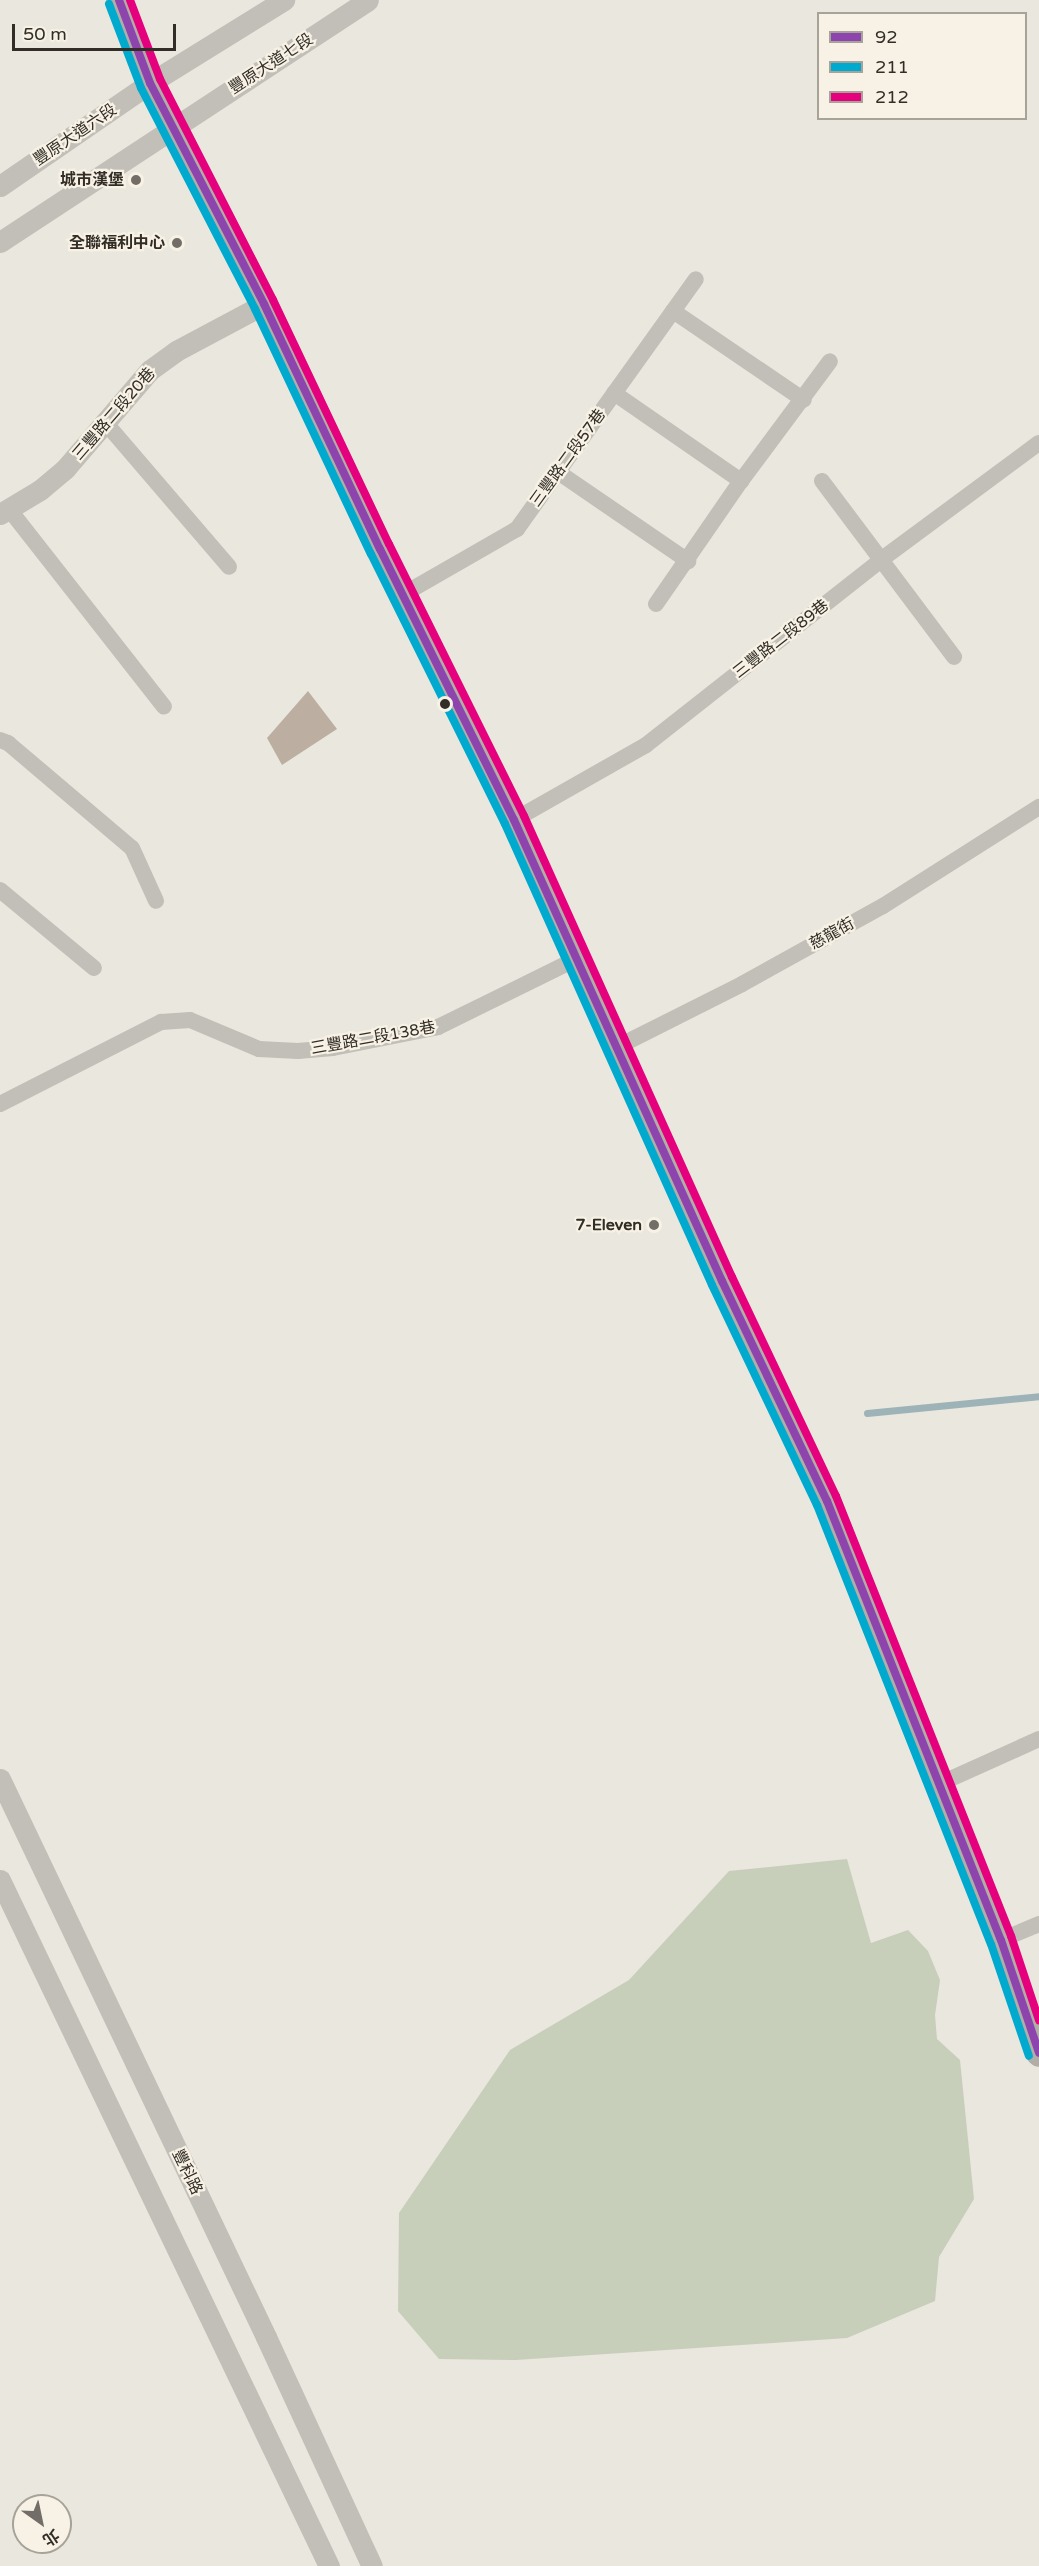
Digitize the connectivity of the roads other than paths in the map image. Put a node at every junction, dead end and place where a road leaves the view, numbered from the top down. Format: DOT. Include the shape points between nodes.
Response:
graph roads {
  1 [pos="119,0"];
  2 [pos="284,0"];
  3 [pos="368,0"];
  4 [pos="150,83"];
  5 [pos="173,129"];
  6 [pos="0,186"];
  7 [pos="0,242"];
  8 [pos="696,279"];
  9 [pos="264,304"];
  10 [pos="673,310"];
  11 [pos="830,361"];
  12 [pos="614,393"];
  13 [pos="804,400"];
  14 [pos="104,421"];
  15 [pos="1039,444"];
  16 [pos="558,472"];
  17 [pos="741,481"];
  18 [pos="822,482"];
  19 [pos="4,511"];
  20 [pos="882,560"];
  21 [pos="688,561"];
  22 [pos="229,567"];
  23 [pos="402,596"];
  24 [pos="656,604"];
  25 [pos="954,657"];
  26 [pos="164,707"];
  27 [pos="0,740"];
  28 [pos="1039,807"];
  29 [pos="514,820"];
  30 [pos="0,890"];
  31 [pos="156,901"];
  32 [pos="576,959"];
  33 [pos="93,968"];
  34 [pos="617,1047"];
  35 [pos="0,1104"];
  36 [pos="1039,1739"];
  37 [pos="0,1779"];
  38 [pos="939,1784"];
  39 [pos="0,1880"];
  40 [pos="1039,1924"];
  41 [pos="1000,1940"];
  42 [pos="1039,2053"];
  43 [pos="329,2566"];
  44 [pos="372,2566"];
  1 -- 4 [label="main road"];
  2 -- 4 [label="street"];
  3 -- 5 [label="street, 豐原大道七段"];
  4 -- 5 [label="main road"];
  4 -- 6 [label="street, 豐原大道六段"];
  5 -- 7 [label="street"];
  5 -- 9 [label="main road"];
  8 -- 10 [label="street, 三豐路二段57巷"];
  9 -- 14 [label="street, 三豐路二段20巷" via="176,351 150,370"];
  9 -- 23 [label="main road"];
  10 -- 12 [label="street, 三豐路二段57巷"];
  10 -- 13 [label="street"];
  11 -- 13 [label="street"];
  12 -- 16 [label="street, 三豐路二段57巷"];
  12 -- 17 [label="street"];
  13 -- 17 [label="street"];
  14 -- 19 [label="street, 三豐路二段20巷" via="65,469 40,490"];
  14 -- 22 [label="street"];
  15 -- 20 [label="street, 三豐路二段89巷"];
  16 -- 21 [label="street"];
  16 -- 23 [label="street, 三豐路二段57巷" via="517,529"];
  17 -- 21 [label="street"];
  18 -- 20 [label="street"];
  19 -- 26 [label="street"];
  20 -- 25 [label="street"];
  20 -- 29 [label="street, 三豐路二段89巷" via="646,745"];
  21 -- 24 [label="street"];
  23 -- 29 [label="main road"];
  27 -- 31 [label="street" via="132,848"];
  28 -- 34 [label="street, 慈龍街" via="883,906"];
  29 -- 32 [label="main road"];
  30 -- 33 [label="street"];
  32 -- 34 [label="main road"];
  32 -- 35 [label="street, 三豐路二段138巷" via="438,1027 333,1048 259,1048 190,1020 161,1022"];
  34 -- 38 [label="main road" via="827,1502"];
  36 -- 38 [label="street"];
  37 -- 44 [label="street, 豐科路"];
  38 -- 41 [label="main road"];
  39 -- 43 [label="street"];
  40 -- 41 [label="street"];
  41 -- 42 [label="main road"];
}
